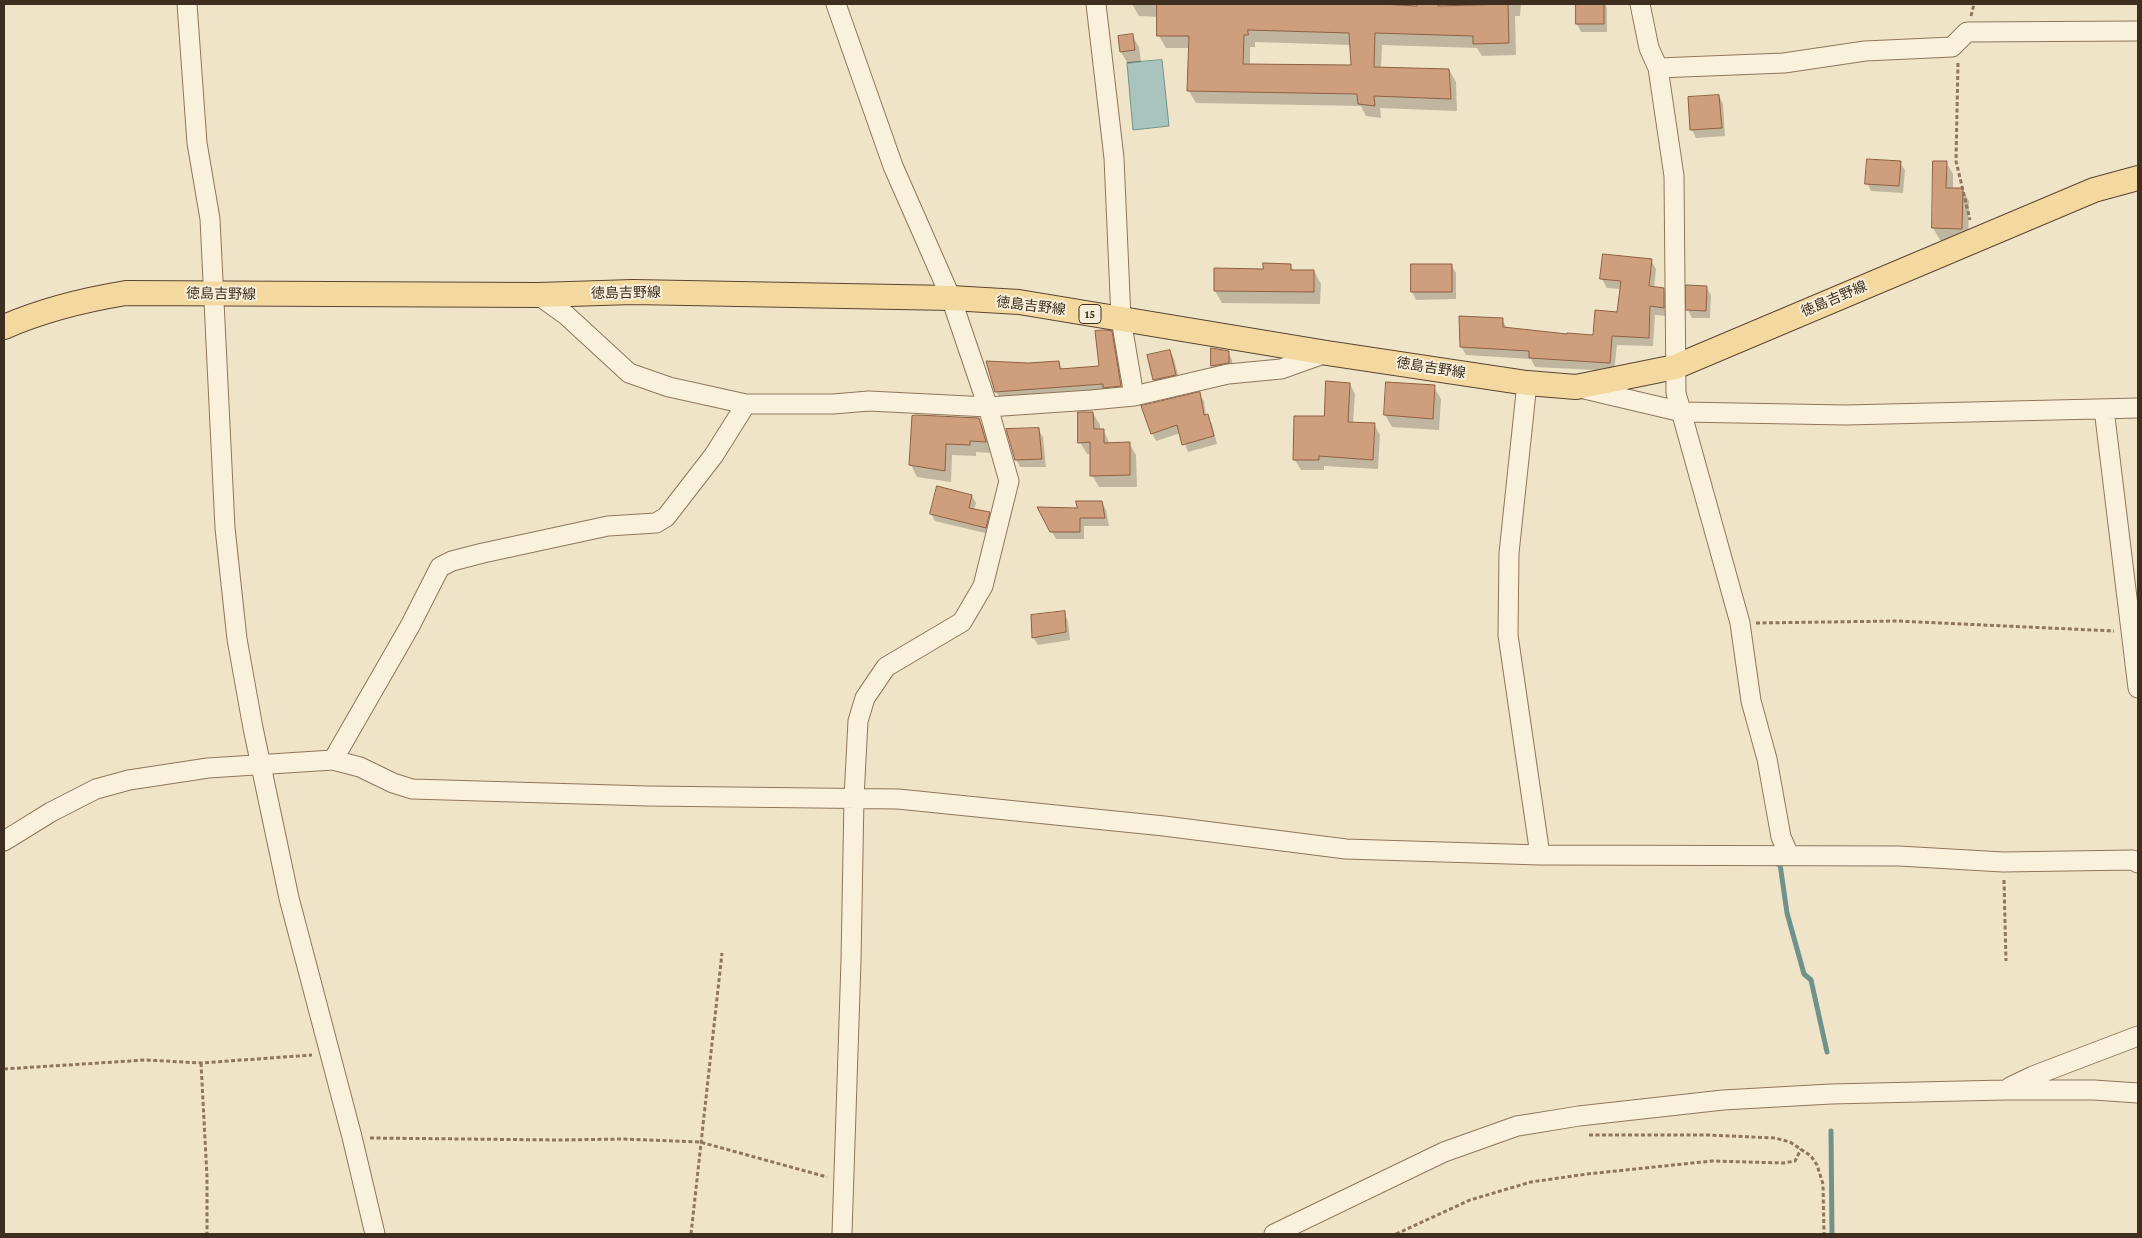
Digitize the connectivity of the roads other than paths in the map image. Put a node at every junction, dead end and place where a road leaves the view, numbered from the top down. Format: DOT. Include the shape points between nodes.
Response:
graph roads {
  1 [pos="187,4"];
  2 [pos="836,4"];
  3 [pos="1096,4"];
  4 [pos="1640,4"];
  5 [pos="2138,31"];
  6 [pos="1658,68"];
  7 [pos="2138,178"];
  8 [pos="213,294"];
  9 [pos="538,295"];
  10 [pos="951,298"];
  11 [pos="1121,319"];
  12 [pos="4,327"];
  13 [pos="1327,353"];
  14 [pos="1675,367"];
  15 [pos="1527,383"];
  16 [pos="1576,386"];
  17 [pos="1134,396"];
  18 [pos="746,404"];
  19 [pos="988,408"];
  20 [pos="2138,408"];
  21 [pos="2104,409"];
  22 [pos="1682,412"];
  23 [pos="2138,688"];
  24 [pos="332,760"];
  25 [pos="261,764"];
  26 [pos="854,798"];
  27 [pos="4,841"];
  28 [pos="1540,855"];
  29 [pos="1789,855"];
  30 [pos="2138,863"];
  31 [pos="2138,1036"];
  32 [pos="2004,1090"];
  33 [pos="2138,1093"];
  34 [pos="374,1234"];
  35 [pos="842,1234"];
  36 [pos="1274,1234"];
  1 -- 8 [label="street" via="197,143 210,219"];
  2 -- 10 [label="street" via="893,166"];
  3 -- 11 [label="street" via="1114,158"];
  4 -- 6 [label="street" via="1649,48"];
  5 -- 6 [label="street" via="1967,32 1952,47 1866,51 1784,63"];
  6 -- 14 [label="street" via="1674,176"];
  7 -- 14 [label="main road, 徳島吉野線 / 15" via="2094,190"];
  8 -- 9 [label="main road, 徳島吉野線 / 15"];
  8 -- 12 [label="main road, 徳島吉野線 / 15" via="126,293 88,299 38,313"];
  8 -- 25 [label="street" via="225,528 237,639"];
  9 -- 10 [label="main road, 徳島吉野線 / 15" via="633,292"];
  9 -- 18 [label="street" via="566,315 628,373 669,387"];
  10 -- 11 [label="main road, 徳島吉野線 / 15" via="1019,302"];
  10 -- 19 [label="street"];
  11 -- 13 [label="main road, 徳島吉野線 / 15"];
  11 -- 17 [label="street"];
  13 -- 15 [label="main road, 徳島吉野線 / 15"];
  13 -- 17 [label="street" via="1281,369 1228,374"];
  14 -- 16 [label="main road, 徳島吉野線 / 15"];
  14 -- 22 [label="street" via="1676,393"];
  15 -- 16 [label="main road, 徳島吉野線 / 15"];
  15 -- 28 [label="street" via="1509,553 1508,635"];
  16 -- 22 [label="street"];
  17 -- 19 [label="street"];
  18 -- 19 [label="street" via="869,401"];
  18 -- 24 [label="street" via="714,455 666,517 656,523 608,526 483,553 440,567"];
  19 -- 26 [label="street" via="1009,481 983,586 962,622 886,667 865,698 858,720"];
  20 -- 21 [label="street"];
  21 -- 22 [label="street" via="1846,415"];
  21 -- 23 [label="street"];
  22 -- 29 [label="street" via="1740,623 1751,701 1781,837"];
  24 -- 25 [label="street"];
  24 -- 26 [label="street" via="360,767 412,789"];
  25 -- 27 [label="street" via="208,768 121,782 51,812"];
  25 -- 34 [label="street" via="289,898"];
  26 -- 28 [label="street" via="1021,810 1346,849"];
  26 -- 35 [label="street" via="852,962"];
  28 -- 29 [label="street"];
  29 -- 30 [label="street" via="1899,856 2003,862 2133,860"];
  31 -- 32 [label="street"];
  32 -- 33 [label="street"];
  32 -- 36 [label="street" via="1723,1100 1517,1126 1444,1152"];
}
